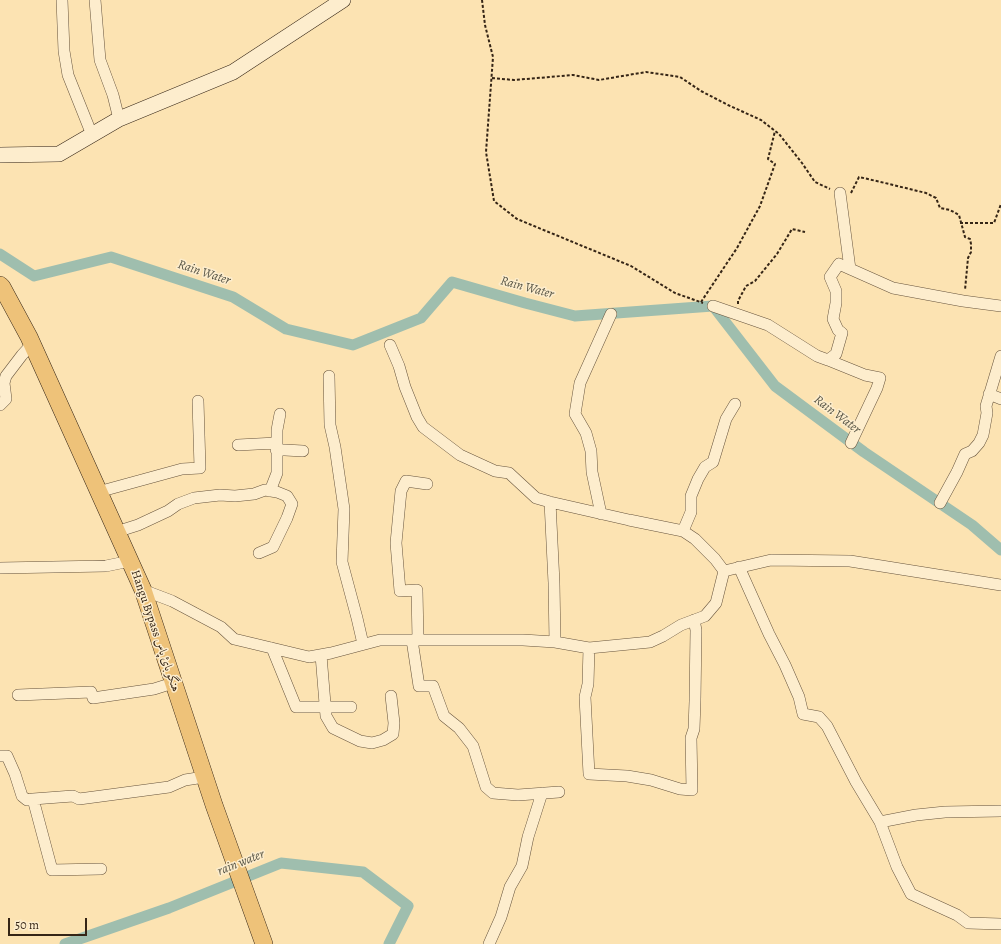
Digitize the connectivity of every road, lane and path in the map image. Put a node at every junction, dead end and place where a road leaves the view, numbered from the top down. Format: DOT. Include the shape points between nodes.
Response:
graph roads {
  1 [pos="62,0"];
  2 [pos="95,0"];
  3 [pos="343,0"];
  4 [pos="482,0"];
  5 [pos="492,78"];
  6 [pos="119,119"];
  7 [pos="775,131"];
  8 [pos="92,135"];
  9 [pos="0,155"];
  10 [pos="840,193"];
  11 [pos="1001,204"];
  12 [pos="960,223"];
  13 [pos="805,232"];
  14 [pos="850,269"];
  15 [pos="0,285"];
  16 [pos="963,301"];
  17 [pos="701,302"];
  18 [pos="713,306"];
  19 [pos="1001,306"];
  20 [pos="611,314"];
  21 [pos="739,315"];
  22 [pos="32,344"];
  23 [pos="390,345"];
  24 [pos="1001,356"];
  25 [pos="828,360"];
  26 [pos="329,376"];
  27 [pos="989,394"];
  28 [pos="1001,399"];
  29 [pos="198,401"];
  30 [pos="0,404"];
  31 [pos="735,404"];
  32 [pos="280,414"];
  33 [pos="851,443"];
  34 [pos="238,445"];
  35 [pos="276,447"];
  36 [pos="303,451"];
  37 [pos="427,484"];
  38 [pos="270,491"];
  39 [pos="98,492"];
  40 [pos="550,502"];
  41 [pos="940,503"];
  42 [pos="601,514"];
  43 [pos="683,531"];
  44 [pos="116,532"];
  45 [pos="259,553"];
  46 [pos="130,561"];
  47 [pos="0,568"];
  48 [pos="739,568"];
  49 [pos="724,571"];
  50 [pos="1001,585"];
  51 [pos="143,590"];
  52 [pos="694,620"];
  53 [pos="415,640"];
  54 [pos="554,642"];
  55 [pos="362,644"];
  56 [pos="272,648"];
  57 [pos="589,648"];
  58 [pos="321,655"];
  59 [pos="173,683"];
  60 [pos="18,695"];
  61 [pos="391,696"];
  62 [pos="325,707"];
  63 [pos="351,707"];
  64 [pos="0,756"];
  65 [pos="204,777"];
  66 [pos="559,792"];
  67 [pos="542,793"];
  68 [pos="32,800"];
  69 [pos="1001,811"];
  70 [pos="880,822"];
  71 [pos="101,869"];
  72 [pos="1001,924"];
  73 [pos="264,944"];
  74 [pos="490,944"];
  1 -- 8 [label="street" via="64,51 68,75"];
  2 -- 6 [label="street" via="100,60"];
  3 -- 6 [label="street" via="233,72"];
  4 -- 5 [label="path" via="493,57"];
  5 -- 7 [label="path" via="514,80 573,75 599,80 646,72 680,77 701,91 761,120"];
  5 -- 17 [label="path" via="486,152 494,201 517,219 631,266 675,293"];
  6 -- 8 [label="street"];
  7 -- 10 [label="path" via="780,134 815,182"];
  7 -- 17 [label="path" via="768,159 775,164 760,206"];
  8 -- 9 [label="street" via="59,154"];
  10 -- 12 [label="path" via="848,197 859,177 926,193 936,198 940,208 959,215"];
  10 -- 14 [label="street"];
  11 -- 12 [label="path" via="994,223"];
  12 -- 16 [label="path" via="965,237 970,239 971,244"];
  13 -- 21 [label="path" via="792,229 777,254 754,281 746,286 738,301"];
  14 -- 16 [label="street" via="893,288"];
  14 -- 25 [label="street" via="839,264 830,277 836,291 833,319 842,333 836,354"];
  15 -- 22 [label="main road, Hangu Bypass ہنگو بائ پاس"];
  16 -- 19 [label="street"];
  17 -- 18 [label="path"];
  18 -- 21 [label="street"];
  20 -- 42 [label="street" via="580,383 575,414 586,433 591,451 592,472"];
  21 -- 25 [label="street" via="768,325 817,356"];
  22 -- 30 [label="street" via="6,376 6,399"];
  22 -- 39 [label="main road, Hangu Bypass ہنگو بائ پاس"];
  23 -- 40 [label="street" via="423,427 460,455 495,471 509,473 536,498"];
  24 -- 27 [label="street"];
  25 -- 33 [label="street" via="865,375 880,378"];
  26 -- 55 [label="street" via="330,425 344,509 342,562"];
  27 -- 28 [label="street"];
  27 -- 41 [label="street" via="983,435 972,451 965,454"];
  29 -- 39 [label="street" via="200,468 182,469"];
  31 -- 43 [label="street" via="726,419 713,462 705,468 691,496 691,512"];
  32 -- 35 [label="street"];
  34 -- 35 [label="street"];
  35 -- 36 [label="street"];
  35 -- 38 [label="street" via="277,473"];
  37 -- 53 [label="street" via="406,482 401,491 396,543 400,591 417,590"];
  38 -- 44 [label="street" via="194,498 138,525"];
  38 -- 45 [label="street" via="287,496 292,504 272,547"];
  39 -- 44 [label="main road, Hangu Bypass ہنگو بائ پاس"];
  40 -- 42 [label="street"];
  40 -- 54 [label="street"];
  42 -- 43 [label="street"];
  43 -- 49 [label="street" via="695,539"];
  44 -- 46 [label="main road, Hangu Bypass ہنگو بائ پاس"];
  46 -- 47 [label="street" via="106,566"];
  46 -- 51 [label="main road, Hangu Bypass ہنگو بائ پاس"];
  48 -- 49 [label="street"];
  48 -- 50 [label="street" via="771,560 850,561"];
  48 -- 70 [label="street" via="785,665 799,697 803,714 819,717 827,726"];
  49 -- 52 [label="street" via="716,603 705,616"];
  51 -- 56 [label="street" via="186,608 221,627 234,639"];
  51 -- 59 [label="main road, Hangu Bypass ہنگو بائ پاس"];
  52 -- 57 [label="street" via="650,642"];
  52 -- 57 [label="street" via="696,630 694,729 691,738 692,790 627,776 589,774 585,697"];
  53 -- 54 [label="street"];
  53 -- 55 [label="street" via="380,640"];
  53 -- 67 [label="street" via="419,686 433,686 444,716 459,728 473,746 486,787 493,793"];
  54 -- 57 [label="street"];
  55 -- 58 [label="street"];
  56 -- 58 [label="street" via="309,657"];
  56 -- 62 [label="street" via="296,707"];
  58 -- 62 [label="street"];
  59 -- 60 [label="street" via="154,689 93,698 91,692"];
  59 -- 65 [label="main road, Hangu Bypass ہنگو بائ پاس"];
  61 -- 62 [label="street" via="393,734 372,743 360,741 333,728 326,716"];
  62 -- 63 [label="street"];
  64 -- 68 [label="street" via="7,756 16,774 22,796"];
  65 -- 68 [label="street" via="185,780 169,787 79,800 73,796"];
  65 -- 73 [label="main road, Hangu Bypass ہنگو بائ پاس"];
  66 -- 67 [label="street"];
  67 -- 74 [label="street" via="522,866 510,887"];
  68 -- 71 [label="street" via="52,870"];
  69 -- 70 [label="street" via="945,812"];
  70 -- 72 [label="street" via="897,867 911,894 957,915 968,923"];
}
